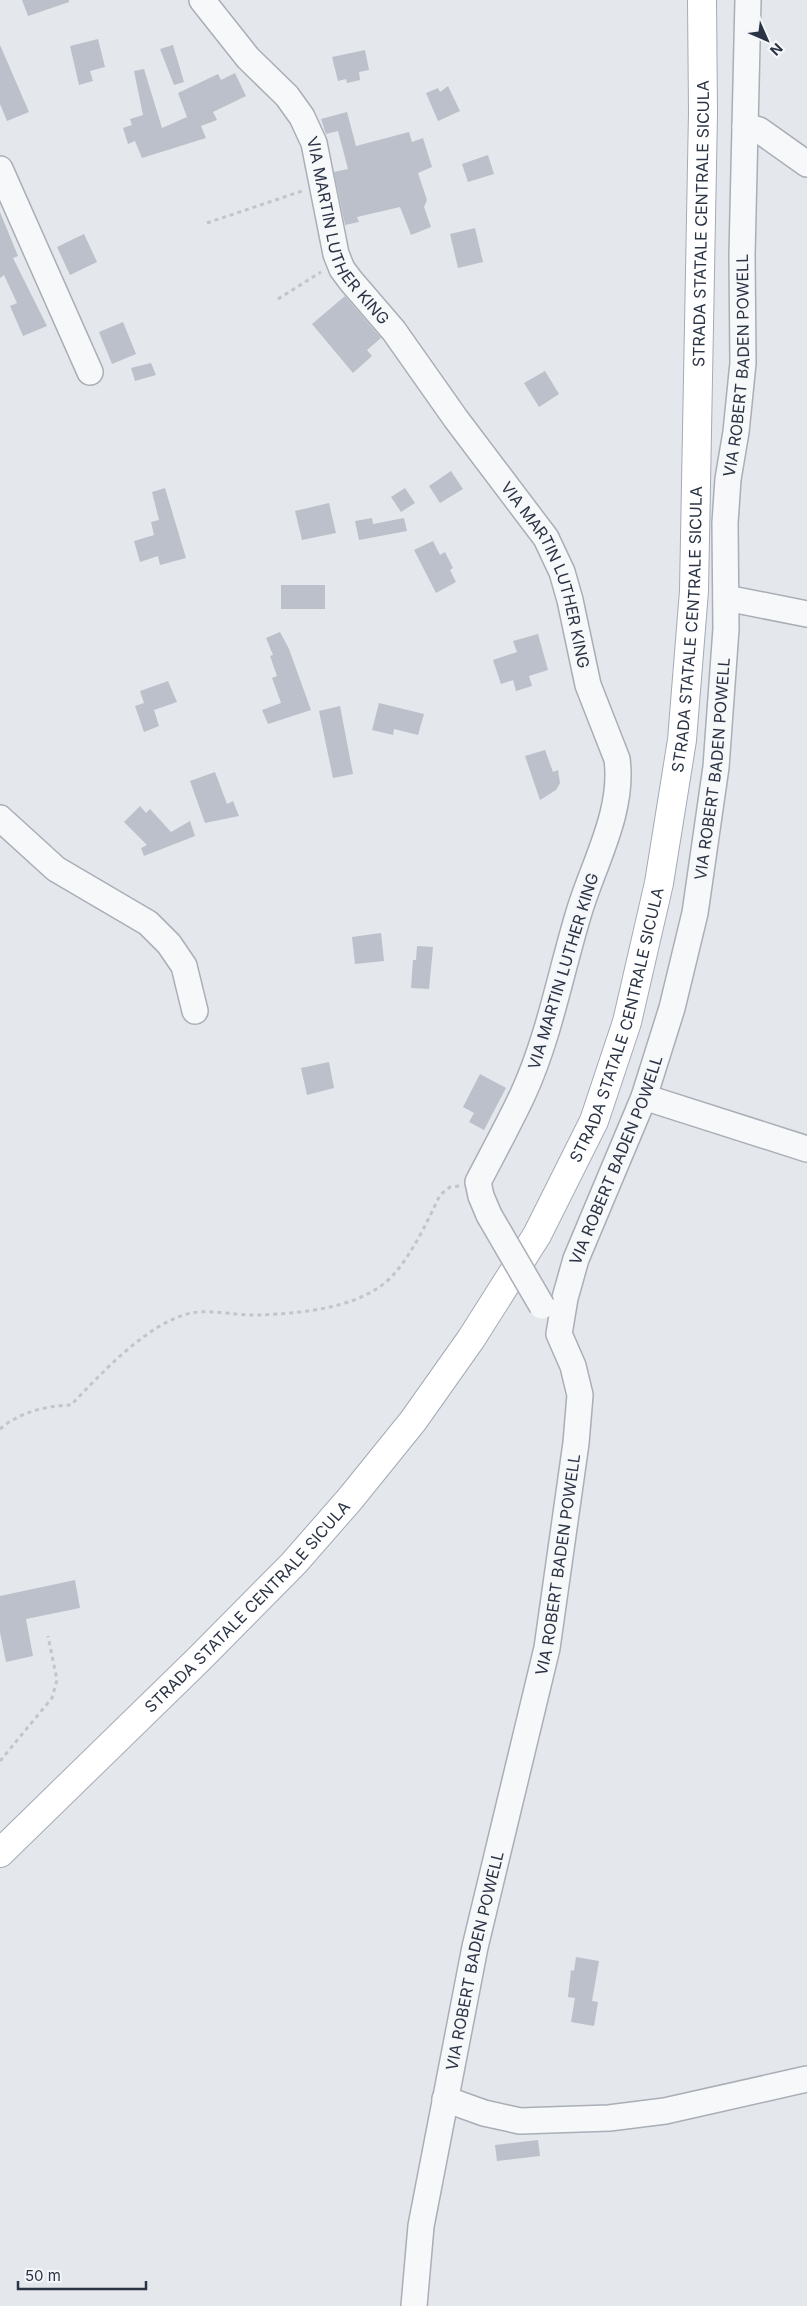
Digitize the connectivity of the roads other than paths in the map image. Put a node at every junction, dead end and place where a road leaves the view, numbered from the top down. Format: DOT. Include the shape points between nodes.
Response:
graph roads {
  1 [pos="202,0"];
  2 [pos="702,0"];
  3 [pos="748,0"];
  4 [pos="744,126"];
  5 [pos="807,164"];
  6 [pos="0,169"];
  7 [pos="90,372"];
  8 [pos="726,598"];
  9 [pos="807,614"];
  10 [pos="0,818"];
  11 [pos="195,1011"];
  12 [pos="644,1097"];
  13 [pos="807,1149"];
  14 [pos="559,1334"];
  15 [pos="0,1853"];
  16 [pos="807,2079"];
  17 [pos="445,2099"];
  18 [pos="414,2306"];
  1 -- 14 [label="street, VIA MARTIN LUTHER KING, bridge" via="242,51 287,96 302,117 314,143 339,262 351,281 394,331 546,538 562,572 588,685 617,759 619,772 611,819 561,970 555,1003 523,1093 478,1182 489,1214"];
  2 -- 15 [label="main road, STRADA STATALE CENTRALE SICULA" via="702,219 694,591 682,740 659,884 627,1022 594,1121 537,1234 471,1340 350,1499 200,1658"];
  3 -- 4 [label="street, VIA ROBERT BADEN POWELL"];
  4 -- 5 [label="street" via="759,130"];
  4 -- 8 [label="street, VIA ROBERT BADEN POWELL" via="743,363 726,514"];
  6 -- 7 [label="street"];
  8 -- 9 [label="street"];
  8 -- 12 [label="street, VIA ROBERT BADEN POWELL" via="716,767 695,913 672,1008"];
  10 -- 11 [label="street" via="56,868 148,923 169,944 184,966"];
  12 -- 13 [label="street"];
  12 -- 14 [label="street, VIA ROBERT BADEN POWELL" via="576,1259"];
  14 -- 17 [label="street, VIA ROBERT BADEN POWELL" via="573,1366 580,1395 547,1648 475,1947"];
  16 -- 17 [label="street" via="665,2111 609,2118 520,2121"];
  17 -- 18 [label="street, VIA ROBERT BADEN POWELL" via="421,2226"];
}
